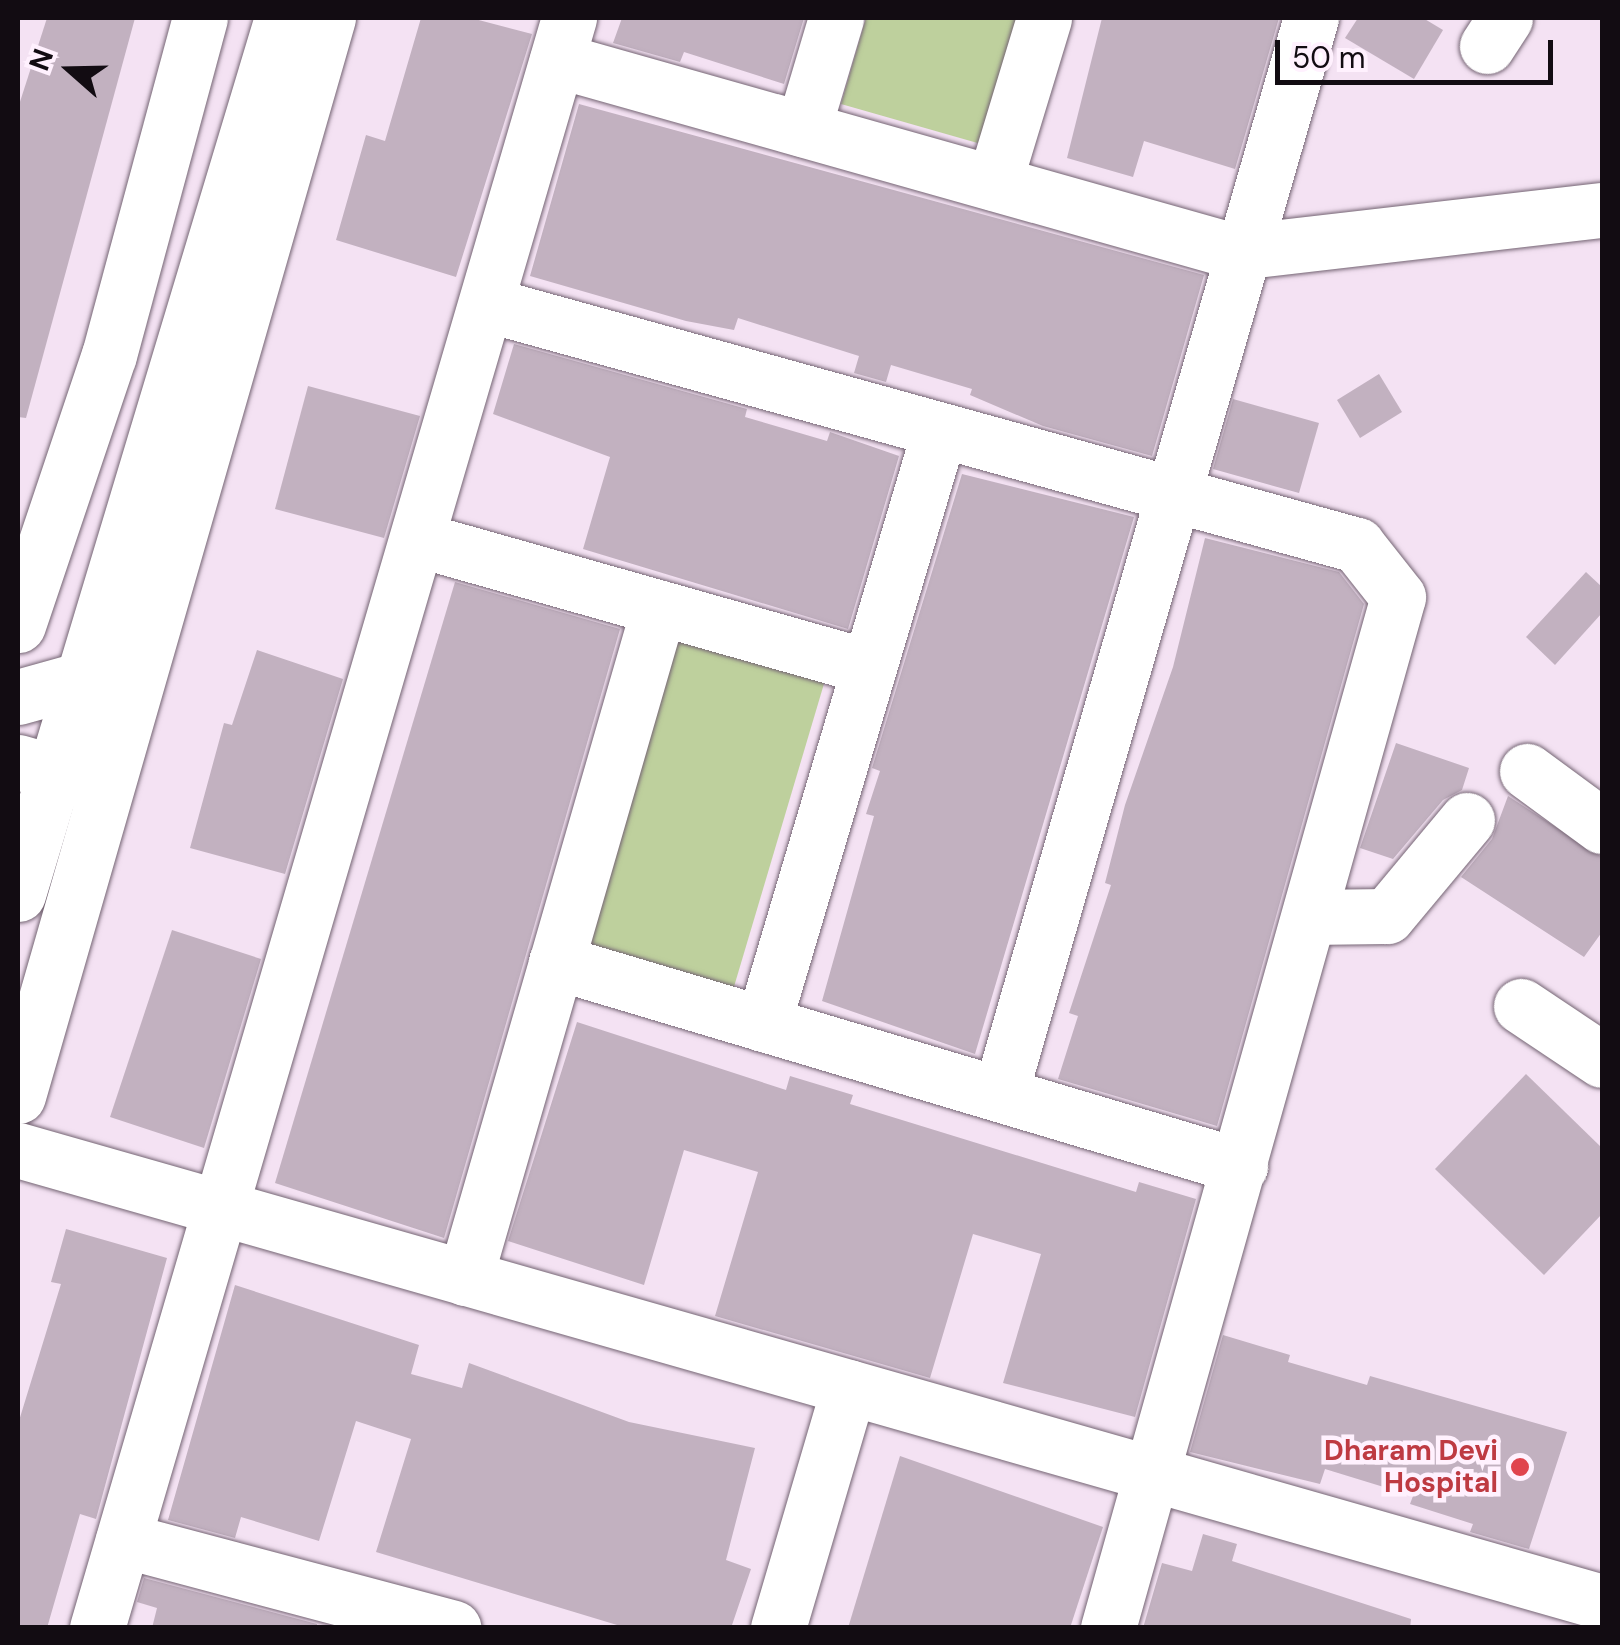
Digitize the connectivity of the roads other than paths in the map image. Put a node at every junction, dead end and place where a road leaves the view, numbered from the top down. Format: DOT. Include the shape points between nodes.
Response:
graph roads {
  1 [pos="200,18"];
  2 [pos="282,18"];
  3 [pos="328,18"];
  4 [pos="836,18"];
  5 [pos="1044,18"];
  6 [pos="1312,18"];
  7 [pos="563,39"];
  8 [pos="803,129"];
  9 [pos="994,183"];
  10 [pos="1602,210"];
  11 [pos="1238,252"];
  12 [pos="486,304"];
  13 [pos="939,432"];
  14 [pos="1174,500"];
  15 [pos="416,539"];
  16 [pos="658,608"];
  17 [pos="18,625"];
  18 [pos="869,667"];
  19 [pos="83,679"];
  20 [pos="18,697"];
  21 [pos="36,767"];
  22 [pos="1527,771"];
  23 [pos="106,788"];
  24 [pos="1467,820"];
  25 [pos="1602,826"];
  26 [pos="18,894"];
  27 [pos="1312,917"];
  28 [pos="556,962"];
  29 [pos="1521,1006"];
  30 [pos="763,1024"];
  31 [pos="1602,1060"];
  32 [pos="1000,1094"];
  33 [pos="18,1096"];
  34 [pos="18,1150"];
  35 [pos="1240,1166"];
  36 [pos="220,1208"];
  37 [pos="464,1278"];
  38 [pos="849,1387"];
  39 [pos="1151,1473"];
  40 [pos="123,1540"];
  41 [pos="1602,1602"];
  42 [pos="436,1625"];
  43 [pos="97,1628"];
  44 [pos="778,1628"];
  45 [pos="1108,1628"];
  1 -- 17 [label="street" via="109,355"];
  2 -- 19 [label="street"];
  3 -- 23 [label="street"];
  4 -- 8 [label="street"];
  5 -- 9 [label="street"];
  6 -- 11 [label="street"];
  7 -- 8 [label="street"];
  7 -- 12 [label="street"];
  8 -- 9 [label="street"];
  9 -- 11 [label="street"];
  10 -- 11 [label="street"];
  11 -- 14 [label="street"];
  12 -- 13 [label="street"];
  12 -- 15 [label="street"];
  13 -- 14 [label="street"];
  13 -- 18 [label="street"];
  14 -- 27 [label="street" via="1357,544 1398,597"];
  14 -- 32 [label="street"];
  15 -- 16 [label="street"];
  15 -- 36 [label="street"];
  16 -- 18 [label="street"];
  16 -- 28 [label="street"];
  18 -- 30 [label="street"];
  19 -- 20 [label="street"];
  19 -- 21 [label="street"];
  21 -- 23 [label="street"];
  21 -- 26 [label="street"];
  22 -- 25 [label="street"];
  23 -- 33 [label="street"];
  24 -- 27 [label="street" via="1387,916"];
  27 -- 35 [label="street"];
  28 -- 30 [label="street"];
  28 -- 37 [label="street"];
  29 -- 31 [label="street"];
  30 -- 32 [label="street"];
  32 -- 35 [label="street"];
  34 -- 36 [label="street"];
  35 -- 39 [label="street"];
  36 -- 37 [label="street"];
  36 -- 40 [label="street"];
  37 -- 38 [label="street"];
  38 -- 39 [label="street"];
  38 -- 44 [label="street"];
  39 -- 41 [label="street"];
  39 -- 45 [label="street"];
  40 -- 42 [label="street"];
  40 -- 43 [label="street"];
}
